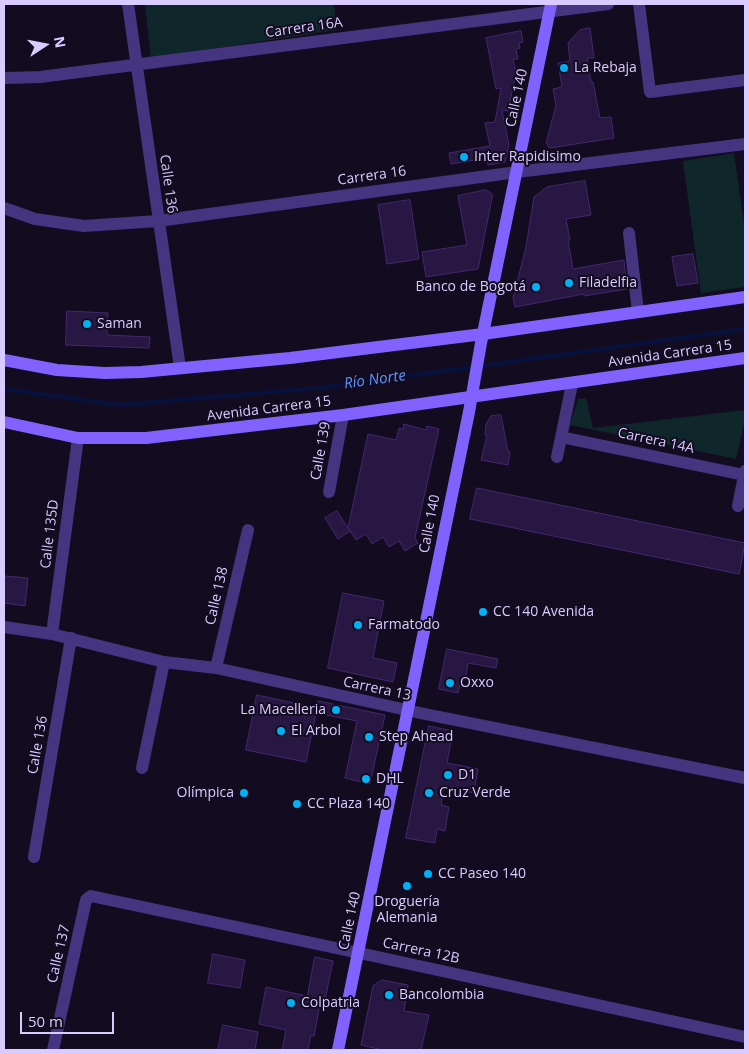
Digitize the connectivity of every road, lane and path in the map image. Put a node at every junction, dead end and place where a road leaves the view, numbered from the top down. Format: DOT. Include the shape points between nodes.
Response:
graph roads {
  1 [pos="128,4"];
  2 [pos="608,4"];
  3 [pos="639,4"];
  4 [pos="551,7"];
  5 [pos="137,65"];
  6 [pos="4,78"];
  7 [pos="745,80"];
  8 [pos="745,144"];
  9 [pos="517,172"];
  10 [pos="4,208"];
  11 [pos="158,221"];
  12 [pos="628,233"];
  13 [pos="745,297"];
  14 [pos="638,312"];
  15 [pos="482,338"];
  16 [pos="745,358"];
  17 [pos="4,360"];
  18 [pos="180,368"];
  19 [pos="572,384"];
  20 [pos="472,394"];
  21 [pos="343,415"];
  22 [pos="4,422"];
  23 [pos="561,437"];
  24 [pos="78,438"];
  25 [pos="556,457"];
  26 [pos="745,473"];
  27 [pos="329,492"];
  28 [pos="738,506"];
  29 [pos="248,530"];
  30 [pos="4,627"];
  31 [pos="52,634"];
  32 [pos="71,638"];
  33 [pos="164,662"];
  34 [pos="216,668"];
  35 [pos="408,711"];
  36 [pos="142,768"];
  37 [pos="745,778"];
  38 [pos="34,857"];
  39 [pos="91,896"];
  40 [pos="358,953"];
  41 [pos="745,1036"];
  42 [pos="53,1050"];
  43 [pos="338,1050"];
  1 -- 5 [label="street, Calle 136"];
  2 -- 4 [label="street, Carrera 16A"];
  3 -- 7 [label="street" via="650,92"];
  4 -- 5 [label="street, Carrera 16A"];
  4 -- 9 [label="main road, Calle 140"];
  5 -- 6 [label="street, Carrera 16A" via="40,77"];
  5 -- 11 [label="street, Calle 136"];
  8 -- 9 [label="street, Carrera 16"];
  9 -- 11 [label="street, Carrera 16"];
  9 -- 15 [label="main road, Calle 140"];
  10 -- 11 [label="street, Carrera 16" via="35,219 84,226"];
  11 -- 18 [label="street, Calle 136"];
  12 -- 14 [label="street"];
  13 -- 14 [label="main road"];
  14 -- 15 [label="main road"];
  15 -- 18 [label="main road"];
  15 -- 20 [label="main road, Calle 140"];
  16 -- 19 [label="main road, Avenida Carrera 15"];
  17 -- 18 [label="main road" via="57,370 105,373"];
  19 -- 20 [label="main road, Avenida Carrera 15"];
  19 -- 23 [label="street"];
  20 -- 21 [label="main road, Avenida Carrera 15"];
  20 -- 35 [label="main road, Calle 140"];
  21 -- 24 [label="main road, Avenida Carrera 15" via="146,438"];
  21 -- 27 [label="street, Calle 139"];
  22 -- 24 [label="main road, Avenida Carrera 15"];
  23 -- 25 [label="street"];
  23 -- 26 [label="street, Carrera 14A"];
  24 -- 31 [label="street, Calle 135D"];
  26 -- 28 [label="street"];
  29 -- 34 [label="street, Calle 138"];
  30 -- 31 [label="street, Carrera 13"];
  31 -- 32 [label="street, Carrera 13"];
  32 -- 33 [label="street, Carrera 13"];
  32 -- 38 [label="street, Calle 136"];
  33 -- 34 [label="street, Carrera 13"];
  33 -- 36 [label="street"];
  34 -- 35 [label="street, Carrera 13"];
  35 -- 37 [label="street, Carrera 13"];
  35 -- 40 [label="main road, Calle 140"];
  39 -- 40 [label="street, Carrera 12B"];
  39 -- 42 [label="street, Calle 137" via="86,900"];
  40 -- 41 [label="street, Carrera 12B"];
  40 -- 43 [label="main road, Calle 140"];
}
